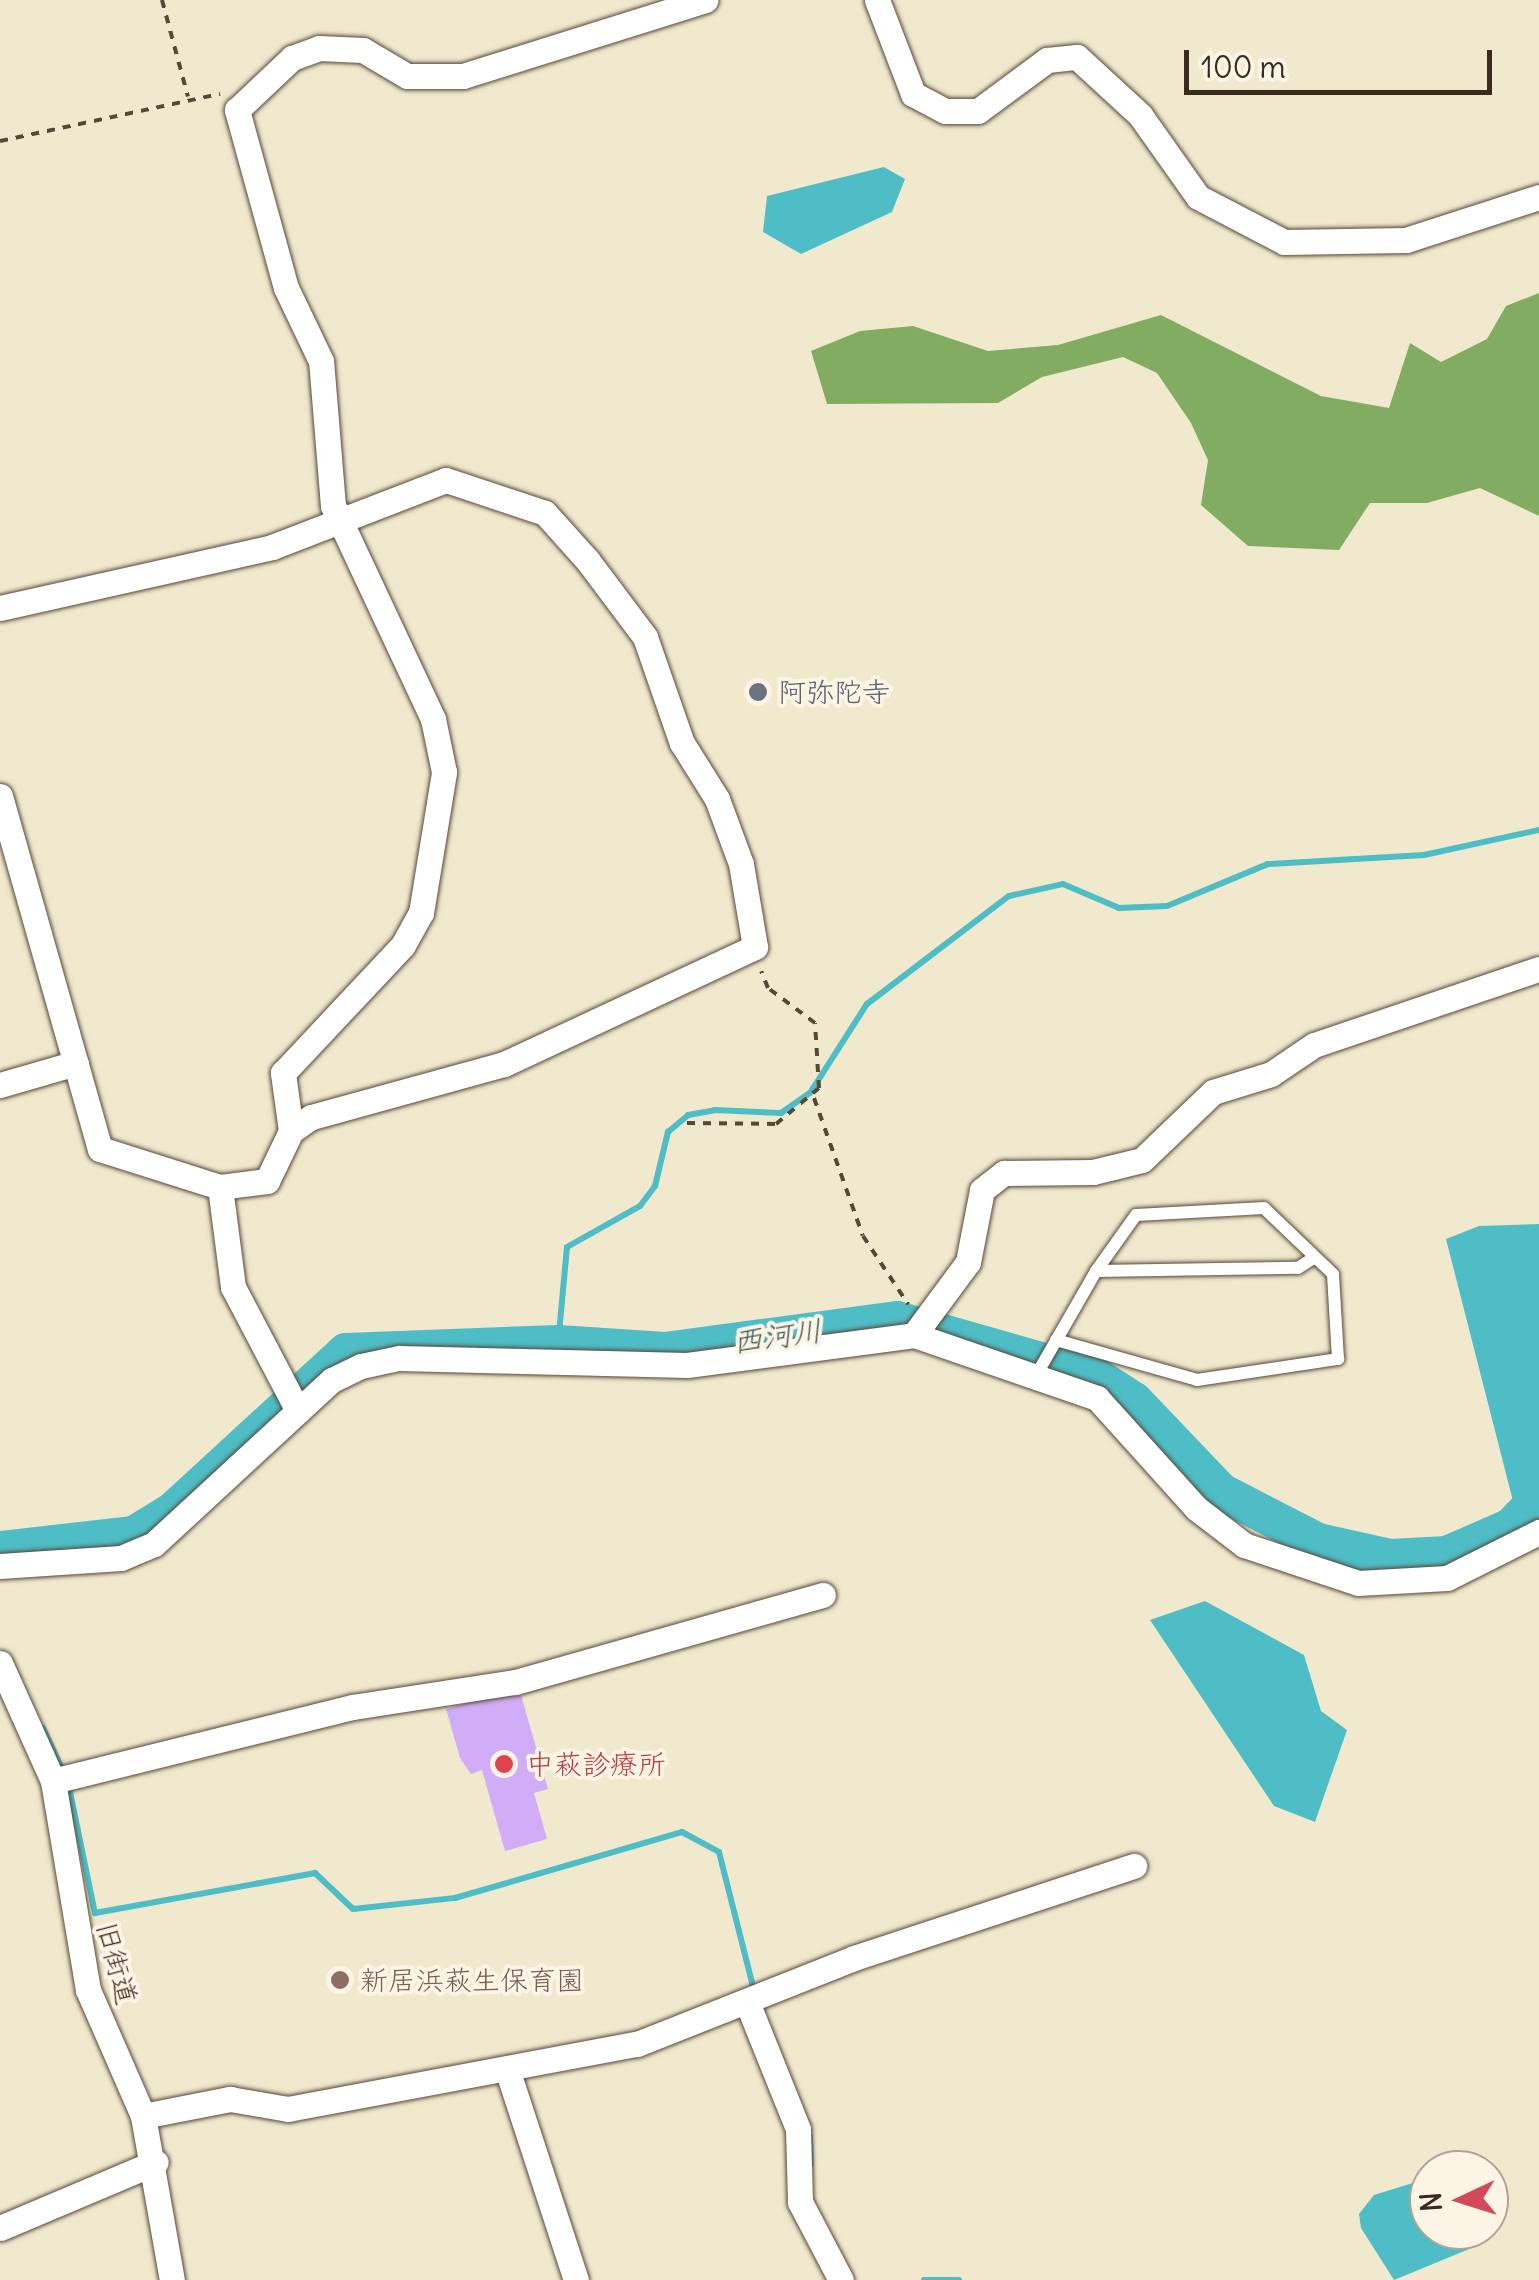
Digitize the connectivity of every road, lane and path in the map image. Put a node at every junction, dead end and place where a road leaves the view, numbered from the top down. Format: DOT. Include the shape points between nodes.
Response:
graph roads {
  1 [pos="162,0"];
  2 [pos="705,0"];
  3 [pos="877,0"];
  4 [pos="666,3"];
  5 [pos="244,95"];
  6 [pos="188,99"];
  7 [pos="0,141"];
  8 [pos="1539,197"];
  9 [pos="341,526"];
  10 [pos="0,608"];
  11 [pos="0,796"];
  12 [pos="755,947"];
  13 [pos="1539,969"];
  14 [pos="76,1063"];
  15 [pos="0,1085"];
  16 [pos="814,1098"];
  17 [pos="687,1123"];
  18 [pos="291,1131"];
  19 [pos="220,1187"];
  20 [pos="1315,1258"];
  21 [pos="1096,1271"];
  22 [pos="919,1329"];
  23 [pos="1047,1358"];
  24 [pos="291,1402"];
  25 [pos="1539,1532"];
  26 [pos="0,1566"];
  27 [pos="823,1596"];
  28 [pos="0,1663"];
  29 [pos="63,1779"];
  30 [pos="1134,1866"];
  31 [pos="757,2004"];
  32 [pos="508,2072"];
  33 [pos="143,2116"];
  34 [pos="156,2162"];
  35 [pos="0,2228"];
  36 [pos="172,2280"];
  37 [pos="576,2280"];
  38 [pos="841,2280"];
  1 -- 6 [label="path"];
  2 -- 4 [label="street"];
  3 -- 8 [label="street" via="913,94 945,111 978,111 1048,60 1077,57 1140,116 1198,197 1284,242 1406,240"];
  4 -- 5 [label="street" via="463,76 408,76 363,50 319,48"];
  5 -- 6 [label="path"];
  5 -- 9 [label="street" via="237,110 286,288 321,360"];
  6 -- 7 [label="path"];
  9 -- 10 [label="street"];
  9 -- 12 [label="street" via="446,480 544,513 645,637 741,864"];
  9 -- 18 [label="street" via="433,720 444,772 421,913 403,945 283,1073"];
  11 -- 14 [label="street"];
  12 -- 16 [label="path" via="768,988 815,1024 823,1052"];
  12 -- 18 [label="street" via="504,1064 353,1100"];
  13 -- 22 [label="street" via="1314,1045 1271,1074 1212,1092 1142,1160 1093,1172 1004,1173 982,1190 968,1262"];
  14 -- 15 [label="street"];
  14 -- 19 [label="street" via="100,1149"];
  16 -- 17 [label="path" via="776,1124"];
  16 -- 22 [label="path" via="863,1236"];
  18 -- 19 [label="street" via="267,1181"];
  19 -- 24 [label="street" via="233,1286"];
  20 -- 21 [label="lane" via="1298,1268"];
  20 -- 21 [label="lane" via="1264,1208 1136,1215"];
  20 -- 23 [label="lane" via="1333,1274 1338,1359 1197,1380"];
  21 -- 23 [label="lane"];
  22 -- 23 [label="street"];
  22 -- 24 [label="street" via="687,1366 399,1358"];
  23 -- 25 [label="street" via="1097,1398 1196,1508 1244,1545 1358,1583 1448,1578"];
  24 -- 26 [label="street" via="154,1544 122,1558"];
  27 -- 29 [label="street" via="532,1678 353,1707"];
  28 -- 29 [label="street, 旧街道" via="20,1716"];
  29 -- 33 [label="street, 旧街道" via="88,1990"];
  30 -- 31 [label="street" via="854,1958"];
  31 -- 32 [label="street"];
  31 -- 38 [label="street" via="798,2128 800,2202"];
  32 -- 33 [label="street" via="288,2109 230,2098"];
  32 -- 37 [label="street"];
  33 -- 34 [label="street, 旧街道"];
  34 -- 35 [label="street"];
  34 -- 36 [label="street, 旧街道"];
}
